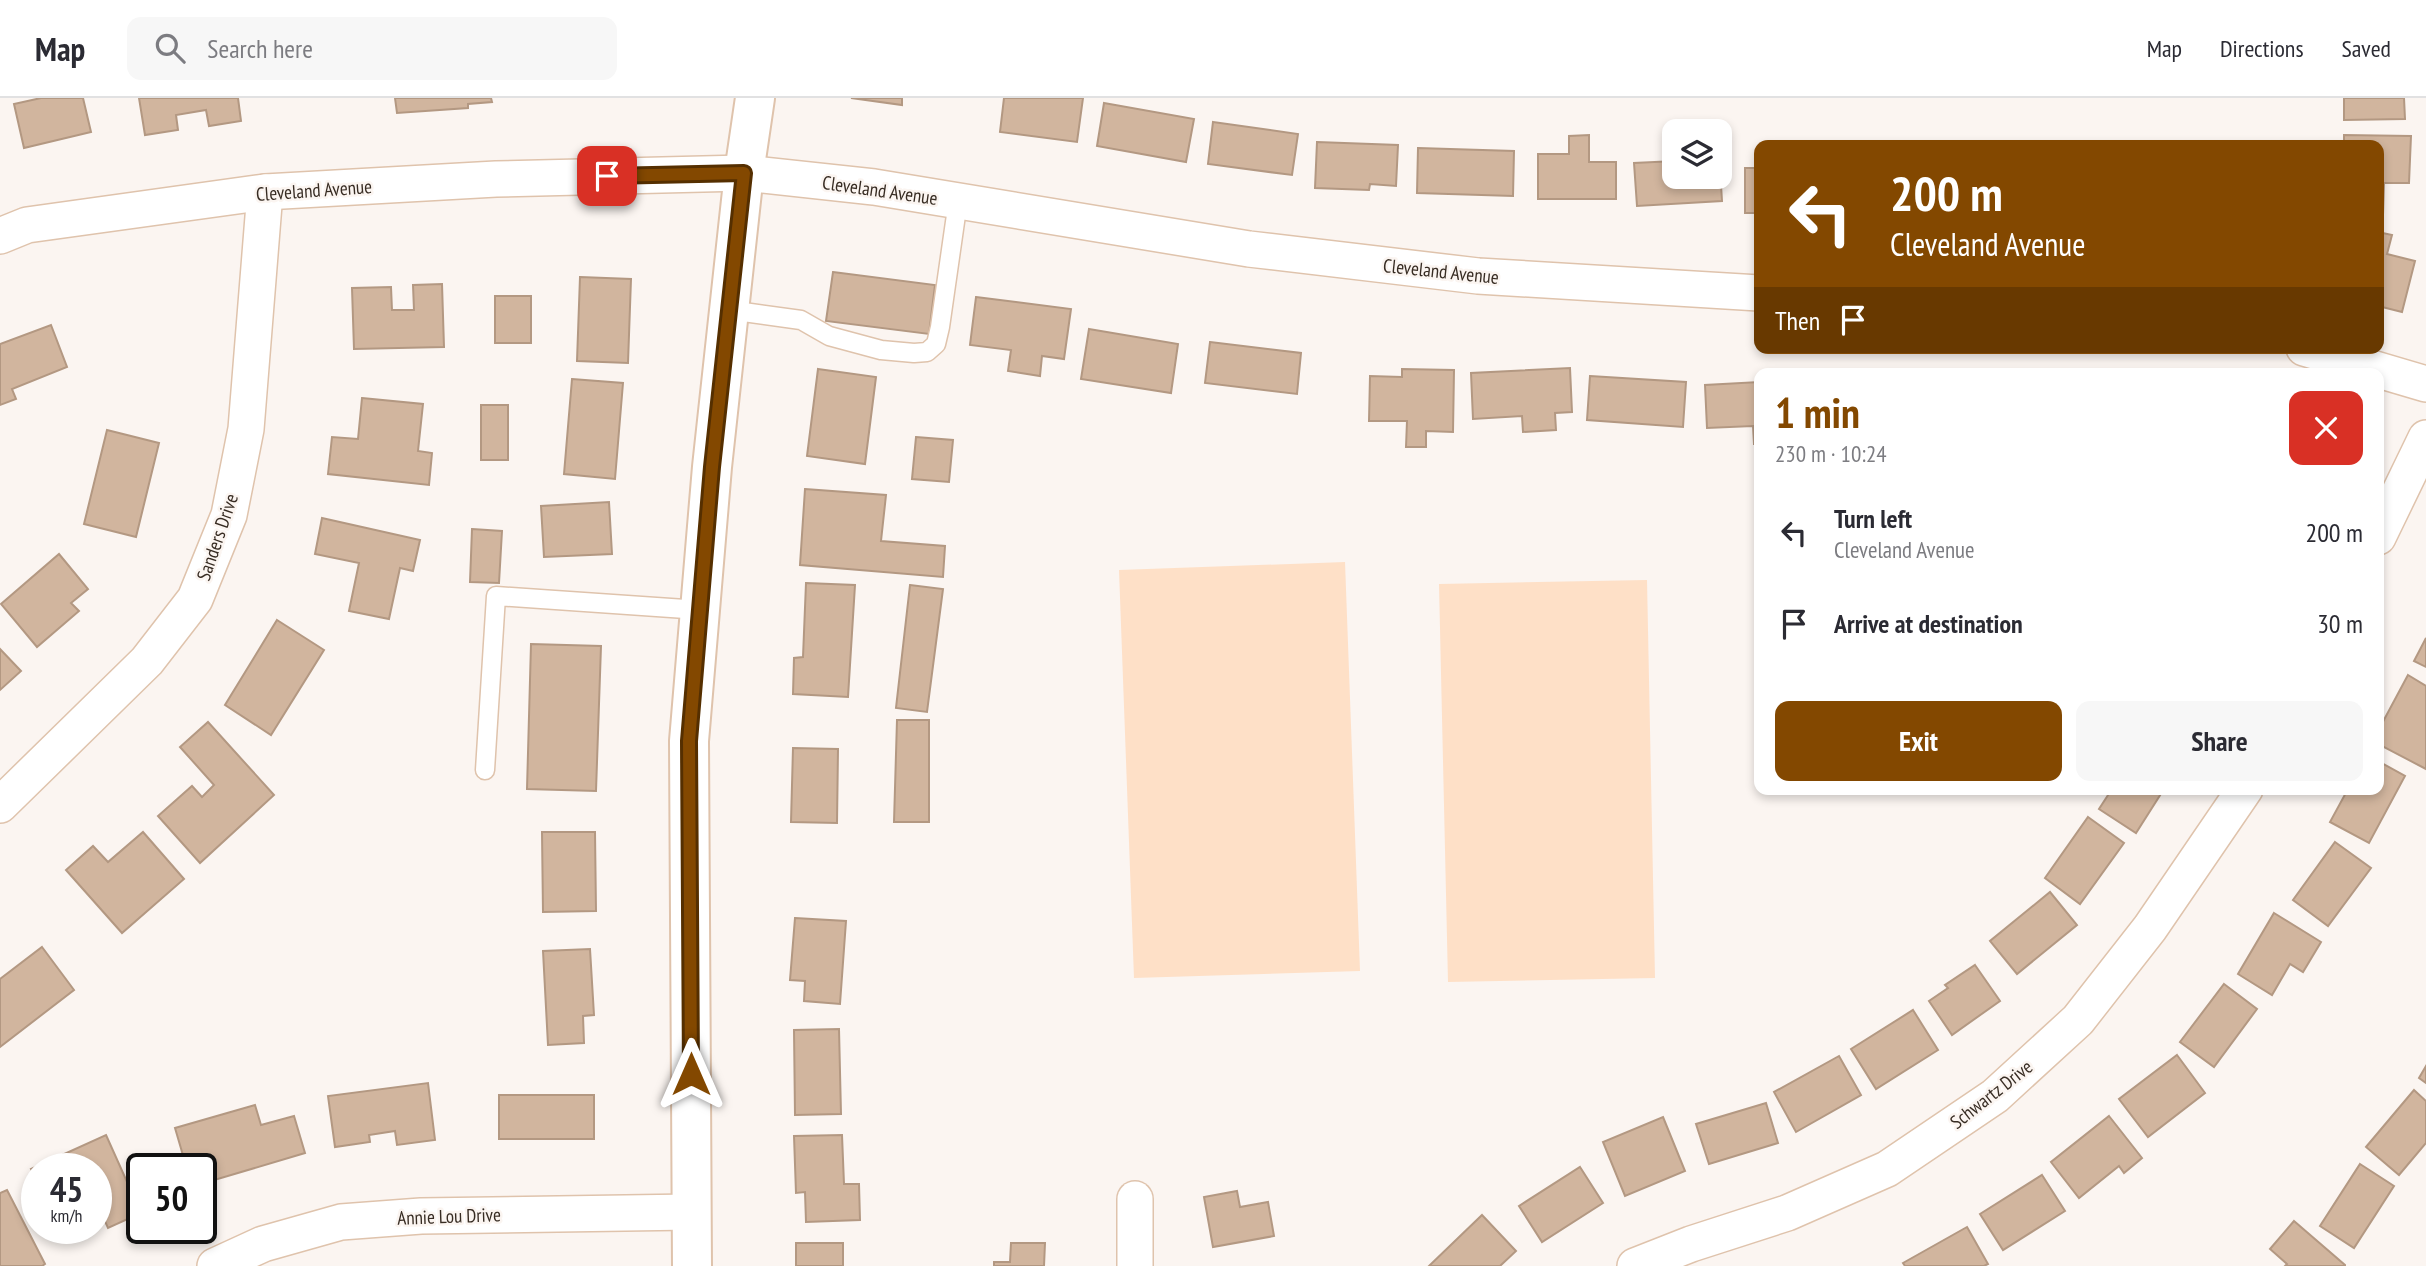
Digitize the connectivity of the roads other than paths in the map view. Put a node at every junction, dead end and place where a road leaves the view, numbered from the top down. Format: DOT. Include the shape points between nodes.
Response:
graph roads {
  1 [pos="755,98"];
  2 [pos="744,173"];
  3 [pos="265,192"];
  4 [pos="958,201"];
  5 [pos="0,236"];
  6 [pos="1754,293"];
  7 [pos="729,310"];
  8 [pos="2324,354"];
  9 [pos="2372,368"];
  10 [pos="2384,372"];
  11 [pos="2426,384"];
  12 [pos="2426,438"];
  13 [pos="2384,525"];
  14 [pos="700,610"];
  15 [pos="485,770"];
  16 [pos="2241,795"];
  17 [pos="0,805"];
  18 [pos="1135,1199"];
  19 [pos="692,1212"];
  20 [pos="215,1266"];
  21 [pos="692,1266"];
  22 [pos="1135,1266"];
  23 [pos="1634,1266"];
  1 -- 2 [label="main road"];
  2 -- 3 [label="street, Cleveland Avenue" via="496,179"];
  2 -- 4 [label="street, Cleveland Avenue"];
  2 -- 7 [label="main road"];
  3 -- 5 [label="street, Cleveland Avenue" via="27,225"];
  3 -- 17 [label="street, Sanders Drive" via="246,429 229,515 195,599 147,662"];
  4 -- 6 [label="street, Cleveland Avenue" via="1249,250 1478,276"];
  4 -- 7 [label="lane" via="940,327 936,344 927,352 881,350 829,336 801,320"];
  7 -- 14 [label="main road"];
  8 -- 9 [label="street"];
  10 -- 11 [label="street"];
  12 -- 13 [label="street"];
  14 -- 15 [label="lane" via="496,596"];
  14 -- 19 [label="main road" via="689,741"];
  16 -- 23 [label="street, Schwartz Drive" via="2150,928 2078,1020 1995,1096 1888,1169 1787,1213"];
  18 -- 22 [label="street"];
  19 -- 20 [label="street, Annie Lou Drive" via="422,1216 341,1222 263,1244"];
  19 -- 21 [label="main road"];
}
